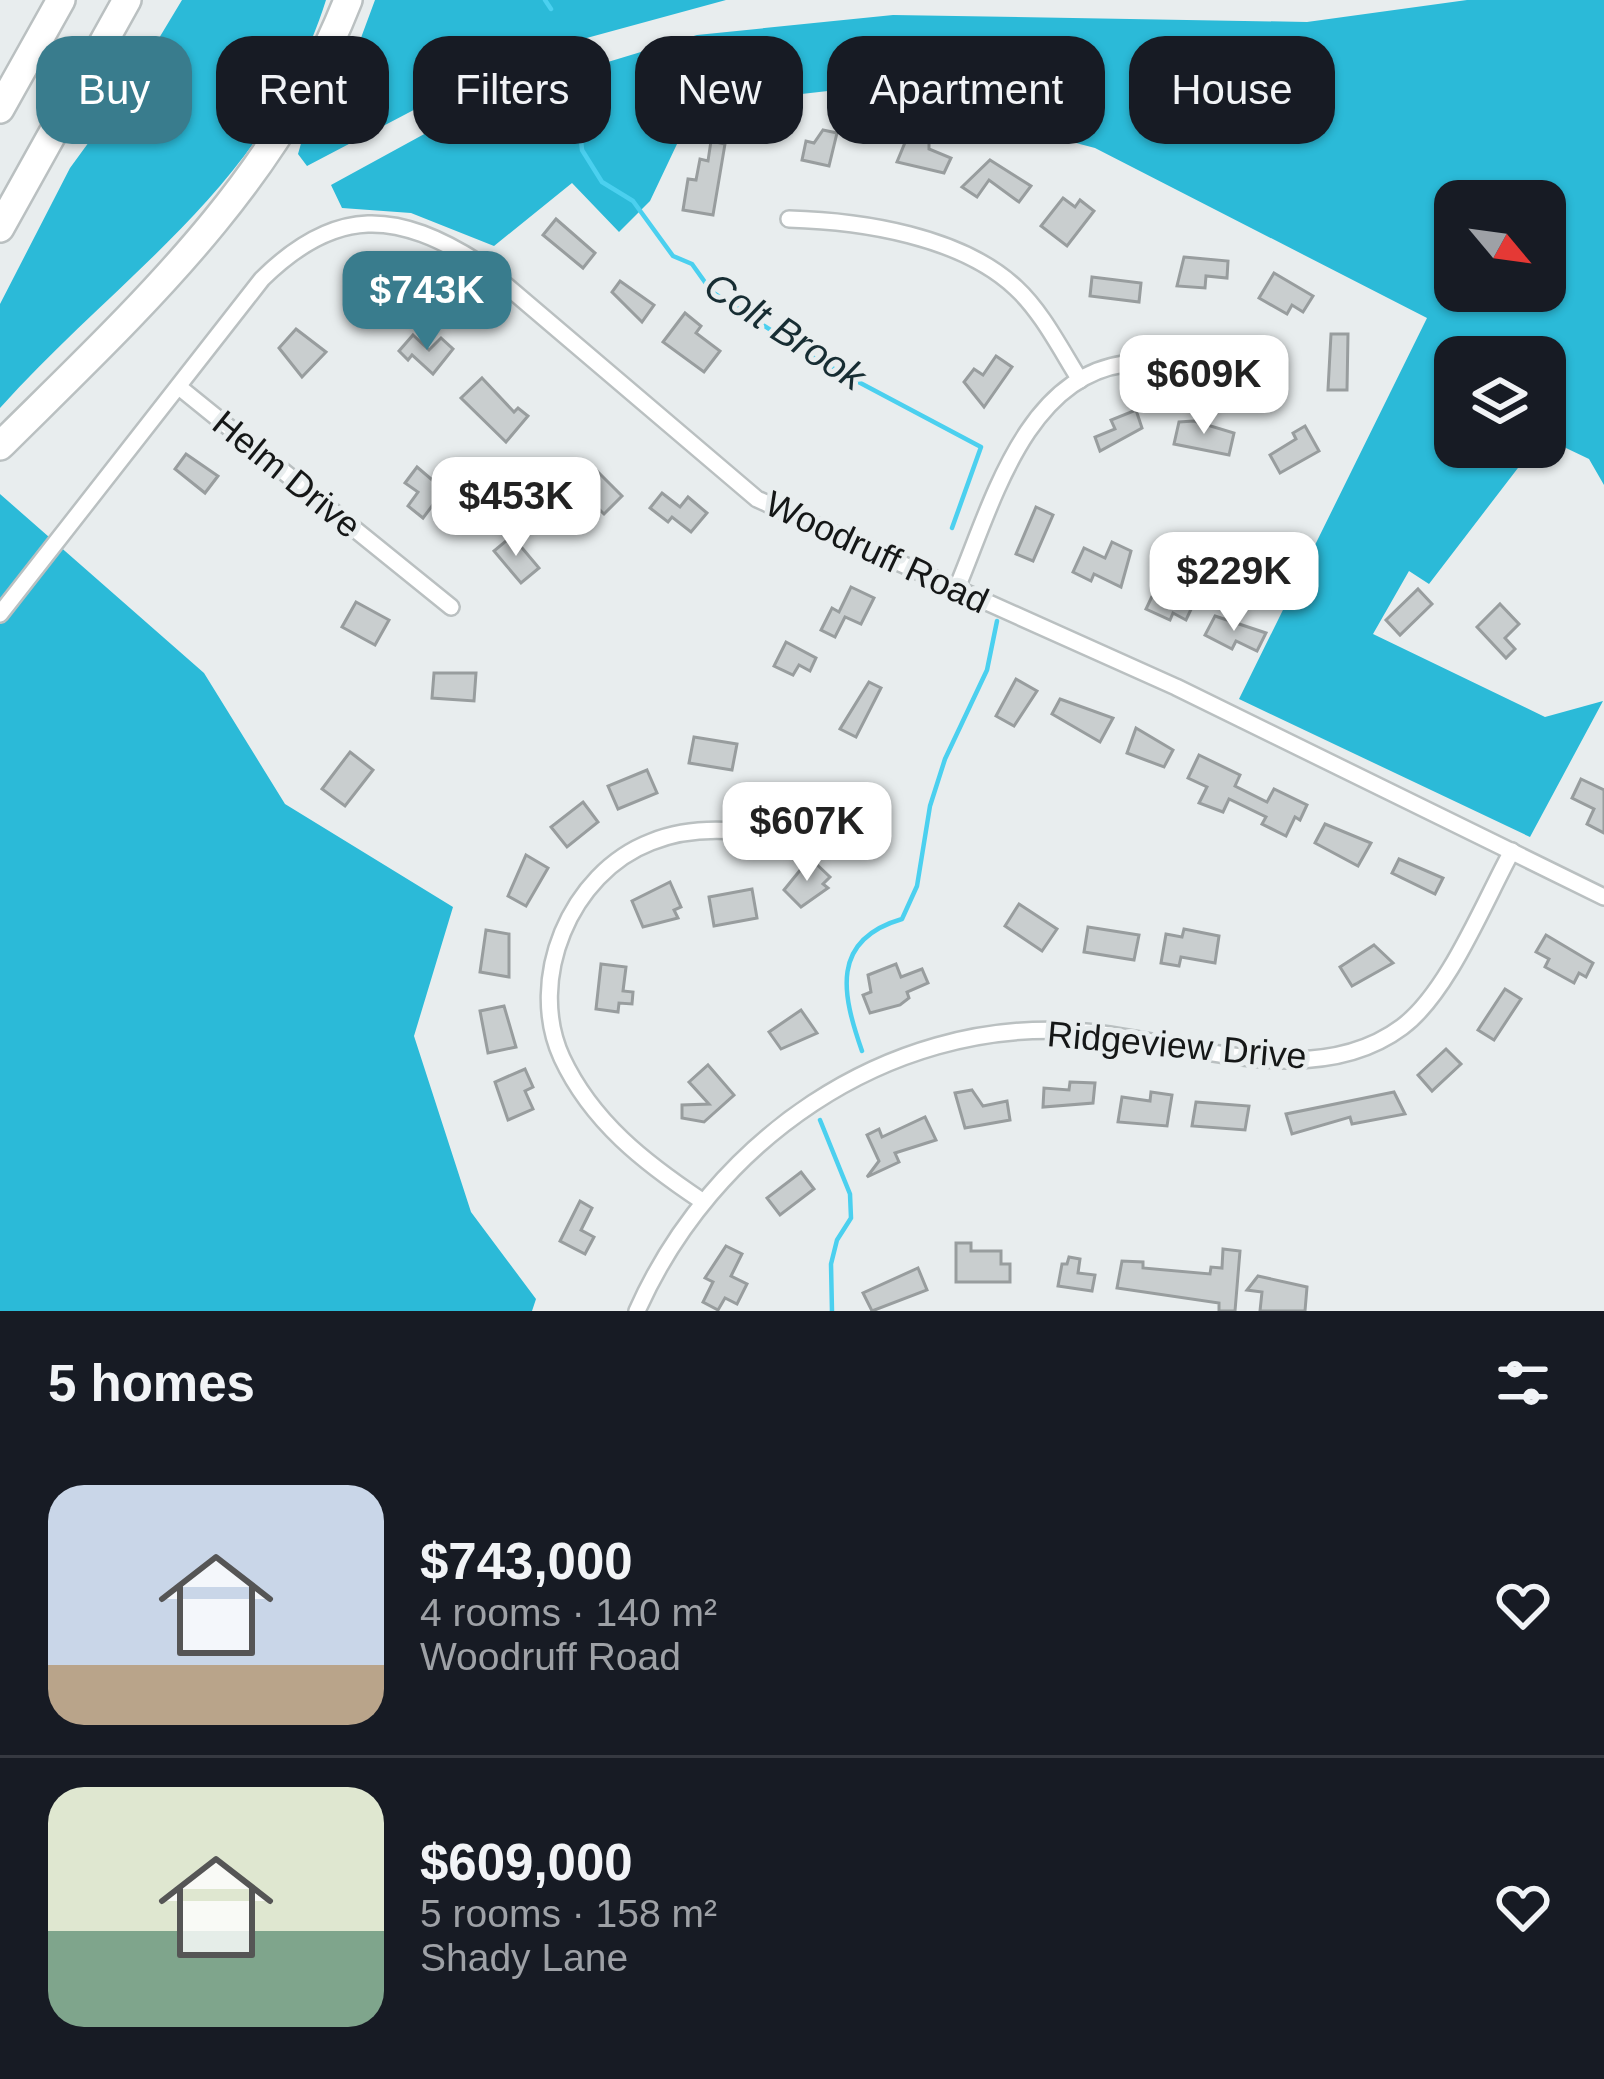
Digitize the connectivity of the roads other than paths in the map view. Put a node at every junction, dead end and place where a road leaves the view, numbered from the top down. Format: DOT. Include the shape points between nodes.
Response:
graph roads {
  1 [pos="61,0"];
  2 [pos="127,0"];
  3 [pos="348,0"];
  4 [pos="0,110"];
  5 [pos="789,219"];
  6 [pos="0,227"];
  7 [pos="1243,374"];
  8 [pos="1080,380"];
  9 [pos="178,387"];
  10 [pos="0,446"];
  11 [pos="956,590"];
  12 [pos="451,607"];
  13 [pos="0,614"];
  14 [pos="759,834"];
  15 [pos="1512,851"];
  16 [pos="1604,898"];
  17 [pos="702,1201"];
  18 [pos="637,1311"];
  1 -- 4 [label="highway"];
  2 -- 6 [label="highway"];
  3 -- 10 [label="highway" via="303,98 230,209"];
  5 -- 8 [label="street" via="845,220 989,268 1018,289"];
  7 -- 8 [label="street" via="1122,364"];
  8 -- 11 [label="street" via="1018,447"];
  9 -- 11 [label="street, Woodruff Road" via="298,243 379,223 427,233 482,265 757,499"];
  9 -- 12 [label="street, Helm Drive"];
  9 -- 13 [label="street, Woodruff Road"];
  11 -- 15 [label="street, Woodruff Road"];
  14 -- 17 [label="street" via="696,830 649,842 613,865 562,932 550,970 560,1054 586,1101 621,1142"];
  15 -- 16 [label="street, Woodruff Road"];
  15 -- 17 [label="street, Ridgeview Drive" via="1434,994 1403,1027 1368,1046 1291,1060 1075,1031 981,1035 848,1081 788,1118"];
  17 -- 18 [label="street, Ridgeview Drive"];
}
